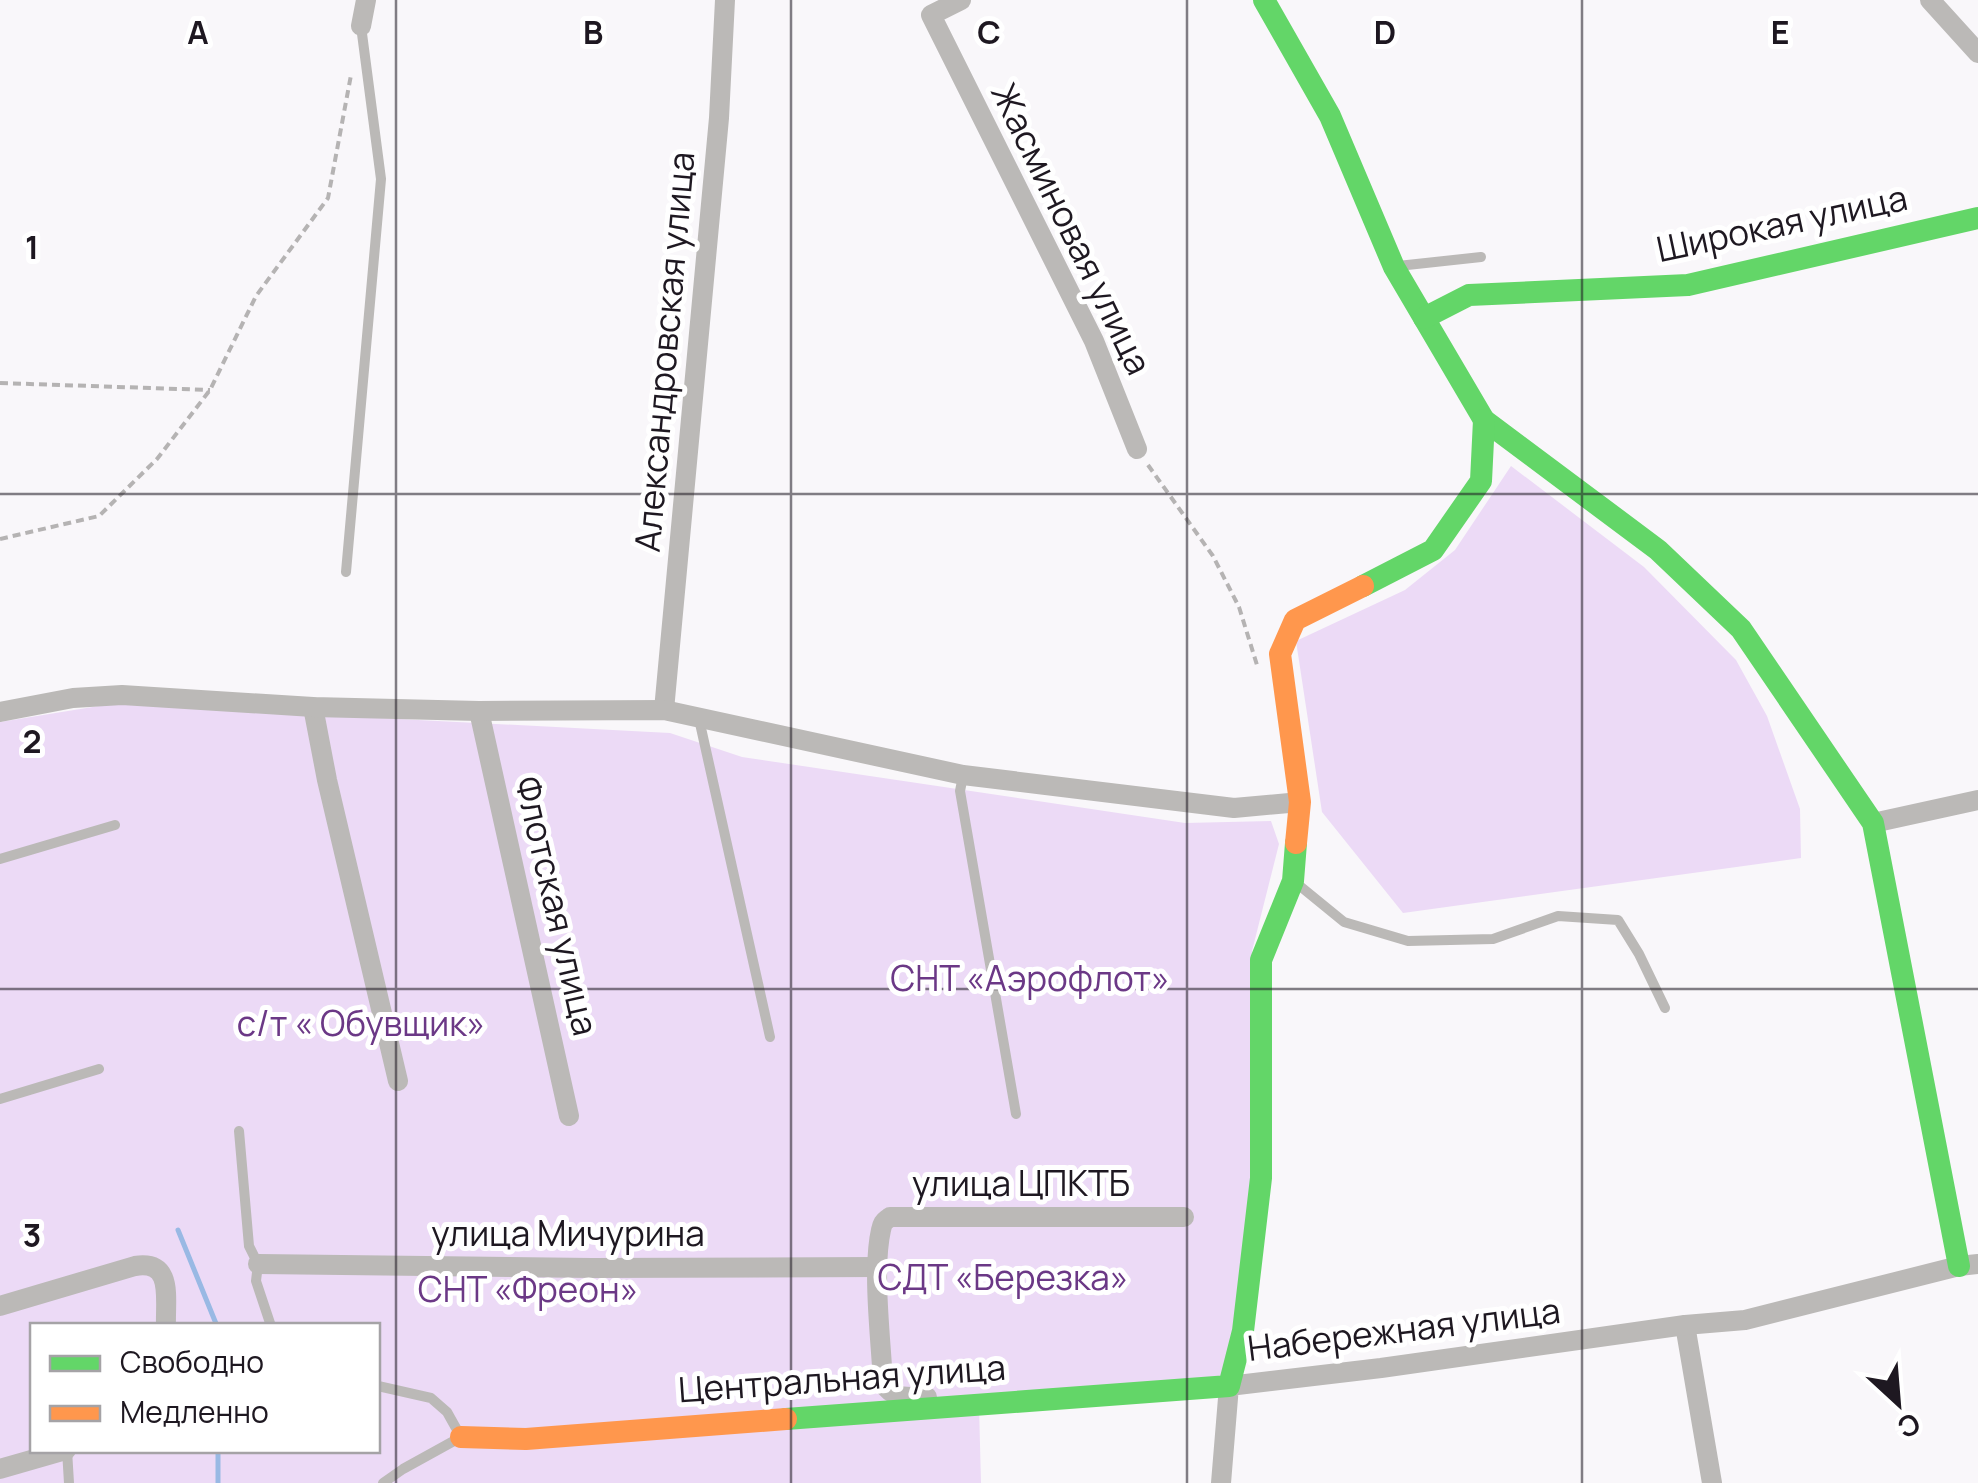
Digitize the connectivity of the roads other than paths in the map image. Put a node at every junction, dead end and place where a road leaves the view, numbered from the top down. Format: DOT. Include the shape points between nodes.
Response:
graph roads {
  1 [pos="366,0"];
  2 [pos="725,0"];
  3 [pos="962,0"];
  4 [pos="1264,0"];
  5 [pos="1930,0"];
  6 [pos="361,26"];
  7 [pos="1978,53"];
  8 [pos="1978,218"];
  9 [pos="1482,257"];
  10 [pos="1394,266"];
  11 [pos="1424,318"];
  12 [pos="1484,420"];
  13 [pos="1137,449"];
  14 [pos="346,572"];
  15 [pos="313,707"];
  16 [pos="664,710"];
  17 [pos="480,711"];
  18 [pos="0,712"];
  19 [pos="699,718"];
  20 [pos="963,774"];
  21 [pos="1978,800"];
  22 [pos="1300,802"];
  23 [pos="1872,823"];
  24 [pos="115,825"];
  25 [pos="0,858"];
  26 [pos="1293,881"];
  27 [pos="1665,1008"];
  28 [pos="770,1037"];
  29 [pos="98,1069"];
  30 [pos="398,1081"];
  31 [pos="0,1099"];
  32 [pos="1016,1114"];
  33 [pos="570,1116"];
  34 [pos="239,1131"];
  35 [pos="1184,1216"];
  36 [pos="258,1264"];
  37 [pos="1969,1265"];
  38 [pos="878,1267"];
  39 [pos="0,1306"];
  40 [pos="166,1323"];
  41 [pos="270,1323"];
  42 [pos="1684,1325"];
  43 [pos="380,1386"];
  44 [pos="1229,1386"];
  45 [pos="977,1404"];
  46 [pos="461,1437"];
  47 [pos="56,1453"];
  48 [pos="66,1453"];
  49 [pos="0,1469"];
  50 [pos="68,1483"];
  51 [pos="383,1483"];
  52 [pos="1220,1483"];
  53 [pos="1712,1483"];
  1 -- 6 [label="street"];
  2 -- 16 [label="street, Александровская улица"];
  3 -- 13 [label="street, Жасминовая улица" via="931,16 1094,341"];
  4 -- 10 [label="street" via="1330,116"];
  5 -- 7 [label="street"];
  6 -- 14 [label="lane" via="382,179"];
  8 -- 11 [label="street, Широкая улица" via="1688,286 1470,295"];
  9 -- 10 [label="lane"];
  10 -- 11 [label="street"];
  11 -- 12 [label="street"];
  12 -- 22 [label="street" via="1481,481 1433,550 1296,620 1280,654"];
  12 -- 23 [label="street" via="1658,550 1741,630"];
  15 -- 17 [label="street"];
  15 -- 18 [label="street" via="122,695"];
  15 -- 30 [label="street"];
  16 -- 17 [label="street"];
  16 -- 19 [label="street"];
  17 -- 33 [label="street, Флотская улица"];
  19 -- 20 [label="street"];
  19 -- 28 [label="lane"];
  20 -- 22 [label="street" via="1234,808"];
  20 -- 32 [label="lane" via="960,791"];
  21 -- 23 [label="street"];
  22 -- 26 [label="street"];
  23 -- 37 [label="street"];
  24 -- 25 [label="lane"];
  26 -- 27 [label="lane" via="1344,922 1408,941 1492,939 1558,916 1618,920"];
  26 -- 44 [label="street" via="1261,960 1261,1178 1243,1331"];
  29 -- 31 [label="lane"];
  34 -- 36 [label="lane" via="250,1246"];
  35 -- 38 [label="street, улица ЦПКТБ" via="890,1217"];
  36 -- 38 [label="street, улица Мичурина"];
  36 -- 41 [label="lane" via="256,1282"];
  37 -- 42 [label="street, Набережная улица" via="1745,1320"];
  38 -- 45 [label="street, улица ЦПКТБ" via="887,1389 902,1397 964,1397"];
  39 -- 40 [label="street" via="148,1264 164,1279"];
  42 -- 44 [label="street, Набережная улица"];
  42 -- 53 [label="street"];
  43 -- 46 [label="lane" via="431,1398"];
  44 -- 45 [label="street, Центральная улица"];
  44 -- 52 [label="street, Набережная улица"];
  45 -- 46 [label="street, Центральная улица" via="526,1438"];
  46 -- 51 [label="lane"];
  47 -- 49 [label="street"];
  48 -- 50 [label="lane"];
}
